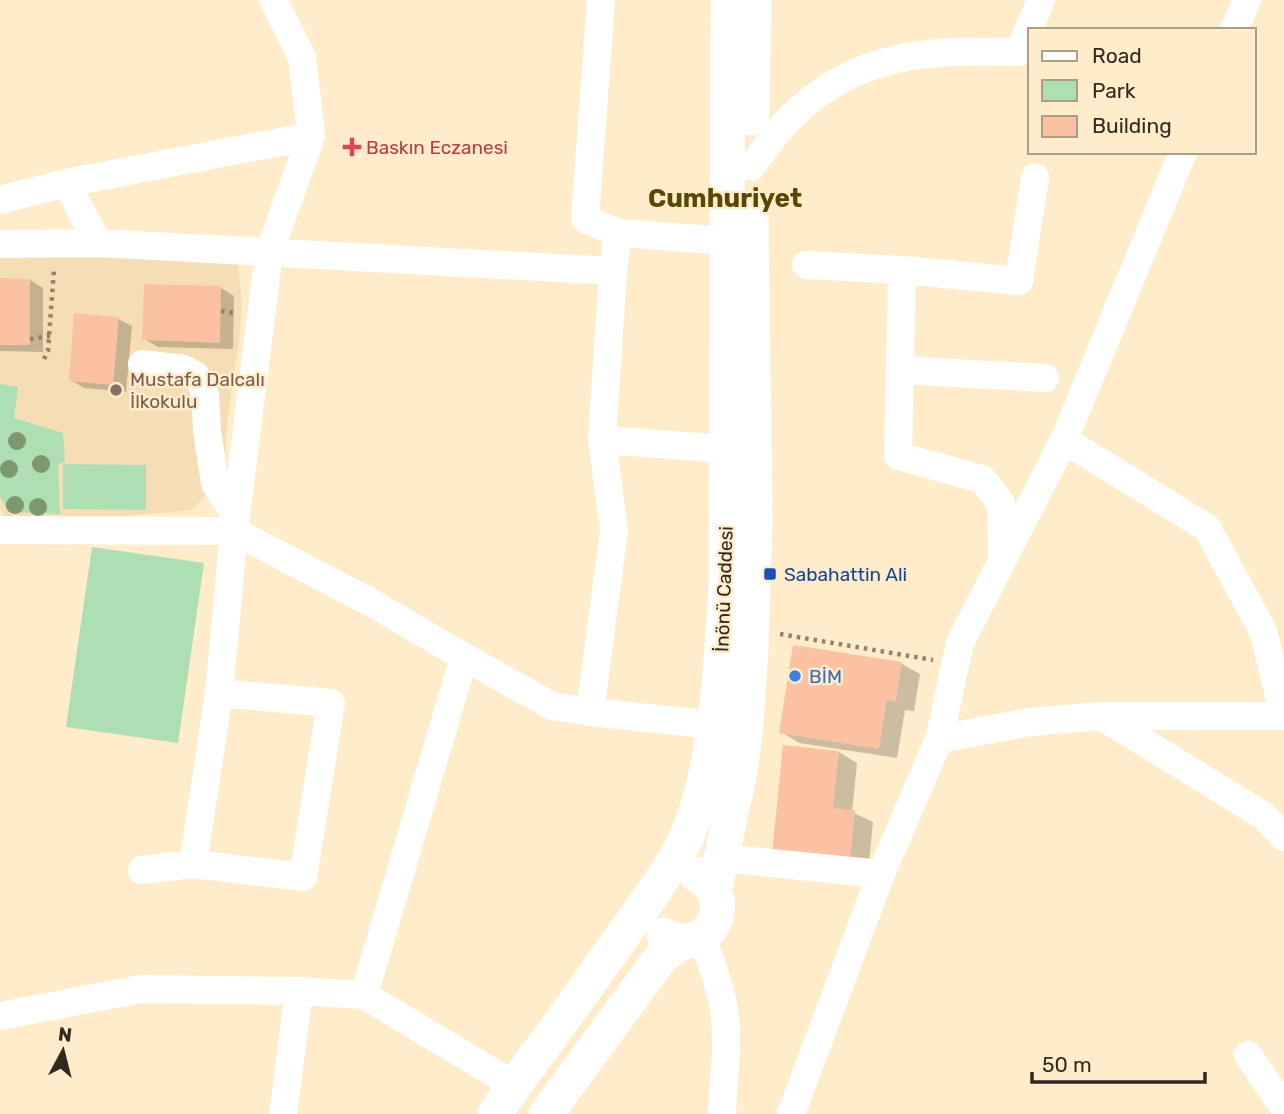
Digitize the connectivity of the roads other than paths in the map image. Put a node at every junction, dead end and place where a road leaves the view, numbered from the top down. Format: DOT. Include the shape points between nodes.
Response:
graph roads {
  1 [pos="274,0"];
  2 [pos="601,0"];
  3 [pos="728,0"];
  4 [pos="754,0"];
  5 [pos="1041,0"];
  6 [pos="1247,0"];
  7 [pos="1029,28"];
  8 [pos="1235,28"];
  9 [pos="1028,31"];
  10 [pos="311,136"];
  11 [pos="1182,154"];
  12 [pos="751,167"];
  13 [pos="1035,177"];
  14 [pos="66,183"];
  15 [pos="0,200"];
  16 [pos="618,233"];
  17 [pos="728,242"];
  18 [pos="98,243"];
  19 [pos="0,244"];
  20 [pos="269,253"];
  21 [pos="806,265"];
  22 [pos="902,270"];
  23 [pos="613,271"];
  24 [pos="142,364"];
  25 [pos="900,370"];
  26 [pos="1045,378"];
  27 [pos="602,440"];
  28 [pos="1064,440"];
  29 [pos="727,449"];
  30 [pos="235,523"];
  31 [pos="0,530"];
  32 [pos="1002,563"];
  33 [pos="464,657"];
  34 [pos="219,693"];
  35 [pos="590,712"];
  36 [pos="1101,716"];
  37 [pos="1284,716"];
  38 [pos="730,725"];
  39 [pos="939,739"];
  40 [pos="1284,837"];
  41 [pos="193,864"];
  42 [pos="142,870"];
  43 [pos="717,874"];
  44 [pos="881,874"];
  45 [pos="655,888"];
  46 [pos="693,939"];
  47 [pos="299,991"];
  48 [pos="364,995"];
  49 [pos="0,1016"];
  50 [pos="1248,1055"];
  51 [pos="514,1085"];
  52 [pos="1284,1108"];
  53 [pos="267,1114"];
  54 [pos="283,1114"];
  55 [pos="495,1114"];
  56 [pos="546,1114"];
  57 [pos="722,1114"];
  58 [pos="791,1114"];
  1 -- 10 [label="street" via="302,57"];
  2 -- 16 [label="street" via="585,219"];
  3 -- 17 [label="main road, İnönü Caddesi"];
  4 -- 12 [label="main road, İnönü Caddesi"];
  5 -- 7 [label="street"];
  6 -- 8 [label="street"];
  9 -- 12 [label="street" via="1019,52 913,55 846,76 788,121"];
  10 -- 14 [label="street"];
  10 -- 20 [label="street"];
  11 -- 28 [label="street"];
  12 -- 38 [label="main road, İnönü Caddesi" via="755,521 751,629"];
  13 -- 22 [label="street" via="1019,281"];
  14 -- 15 [label="street"];
  14 -- 18 [label="street"];
  16 -- 17 [label="street"];
  16 -- 23 [label="street"];
  17 -- 29 [label="main road, İnönü Caddesi"];
  18 -- 19 [label="street"];
  18 -- 20 [label="street"];
  20 -- 23 [label="street"];
  20 -- 30 [label="street"];
  21 -- 22 [label="street"];
  22 -- 25 [label="street"];
  23 -- 27 [label="street"];
  24 -- 30 [label="street" via="184,369 202,385 215,484"];
  25 -- 26 [label="street"];
  25 -- 32 [label="street" via="898,456 982,479 1001,503"];
  27 -- 29 [label="street"];
  27 -- 35 [label="street" via="614,530"];
  28 -- 32 [label="street"];
  28 -- 37 [label="street" via="1207,528 1263,631"];
  29 -- 38 [label="main road, İnönü Caddesi" via="722,655"];
  30 -- 31 [label="street"];
  30 -- 33 [label="street"];
  30 -- 34 [label="street"];
  32 -- 39 [label="street" via="960,643"];
  33 -- 35 [label="street" via="552,706"];
  33 -- 48 [label="street"];
  34 -- 41 [label="street"];
  34 -- 41 [label="street" via="331,703 303,877"];
  35 -- 38 [label="street"];
  36 -- 37 [label="street"];
  36 -- 39 [label="street" via="1030,722"];
  36 -- 40 [label="street" via="1264,816"];
  38 -- 43 [label="main road, İnönü Caddesi" via="740,771"];
  38 -- 45 [label="main road, İnönü Caddesi" via="706,771 679,851"];
  39 -- 44 [label="street"];
  41 -- 42 [label="street"];
  43 -- 44 [label="street"];
  43 -- 45 [label="main road" via="709,882 684,872 671,873"];
  43 -- 46 [label="main road, İnönü Caddesi" via="714,924"];
  44 -- 58 [label="street"];
  45 -- 46 [label="main road" via="647,916 653,925 669,939"];
  45 -- 51 [label="main road, İnönü Caddesi"];
  46 -- 56 [label="main road" via="662,956"];
  46 -- 57 [label="street" via="724,1012"];
  47 -- 48 [label="street"];
  47 -- 49 [label="street" via="141,989"];
  47 -- 54 [label="street"];
  48 -- 51 [label="street"];
  50 -- 52 [label="street"];
  51 -- 55 [label="main road, İnönü Caddesi"];
  53 -- 54 [label="street"];
}
